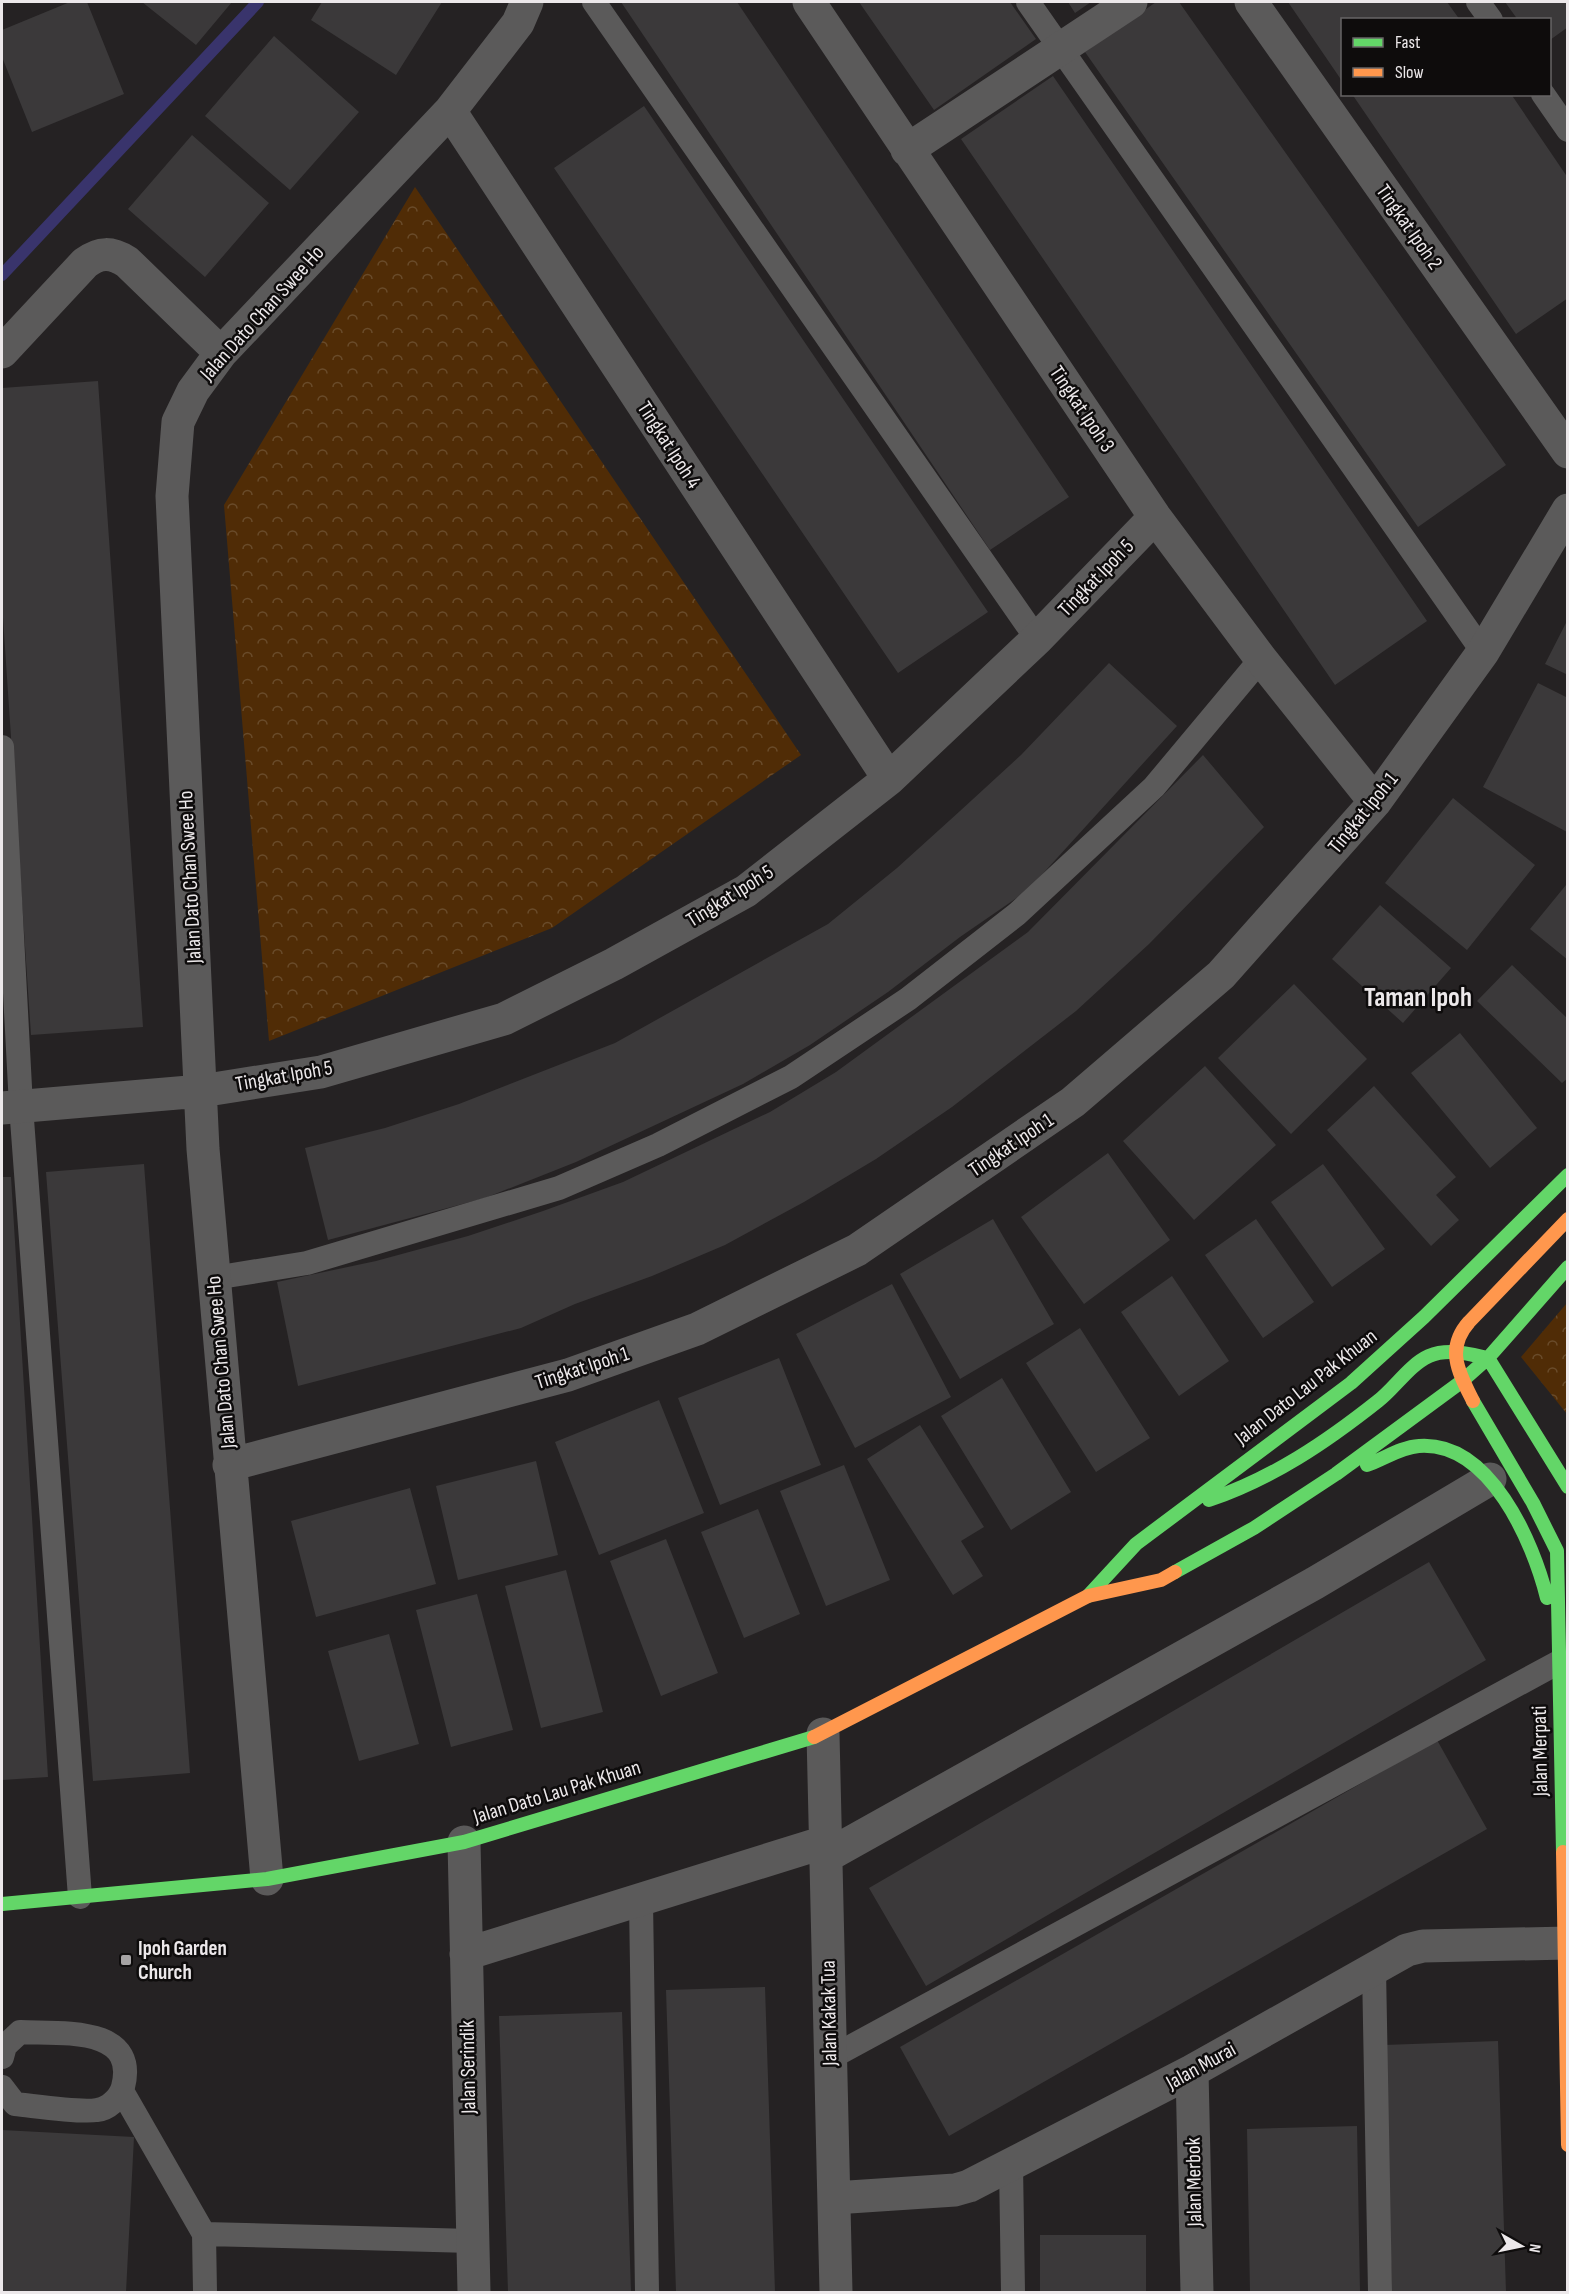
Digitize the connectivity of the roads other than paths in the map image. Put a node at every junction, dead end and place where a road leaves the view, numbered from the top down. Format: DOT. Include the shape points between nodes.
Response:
graph roads {
  1 [pos="527,2"];
  2 [pos="594,2"];
  3 [pos="809,2"];
  4 [pos="1028,2"];
  5 [pos="1131,2"];
  6 [pos="1251,2"];
  7 [pos="1479,2"];
  8 [pos="1490,18"];
  9 [pos="1060,49"];
  10 [pos="1544,96"];
  11 [pos="450,111"];
  12 [pos="1568,130"];
  13 [pos="907,150"];
  14 [pos="2,352"];
  15 [pos="221,353"];
  16 [pos="1568,452"];
  17 [pos="1568,510"];
  18 [pos="1155,518"];
  19 [pos="1037,639"];
  20 [pos="1483,652"];
  21 [pos="1261,659"];
  22 [pos="2,747"];
  23 [pos="888,779"];
  24 [pos="1375,802"];
  25 [pos="201,1091"];
  26 [pos="11,1107"];
  27 [pos="1568,1175"];
  28 [pos="1568,1219"];
  29 [pos="1568,1267"];
  30 [pos="214,1278"];
  31 [pos="1454,1352"];
  32 [pos="1488,1358"];
  33 [pos="1461,1382"];
  34 [pos="229,1465"];
  35 [pos="1336,1474"];
  36 [pos="1490,1479"];
  37 [pos="1568,1487"];
  38 [pos="1183,1508"];
  39 [pos="1088,1596"];
  40 [pos="1559,1653"];
  41 [pos="1564,1709"];
  42 [pos="823,1734"];
  43 [pos="464,1842"];
  44 [pos="825,1849"];
  45 [pos="267,1879"];
  46 [pos="80,1897"];
  47 [pos="641,1900"];
  48 [pos="2,1904"];
  49 [pos="1566,1943"];
  50 [pos="466,1954"];
  51 [pos="1374,1969"];
  52 [pos="2,2057"];
  53 [pos="830,2058"];
  54 [pos="1192,2072"];
  55 [pos="2,2087"];
  56 [pos="122,2091"];
  57 [pos="1568,2145"];
  58 [pos="1011,2165"];
  59 [pos="834,2198"];
  60 [pos="204,2234"];
  61 [pos="472,2241"];
  62 [pos="205,2292"];
  63 [pos="474,2292"];
  64 [pos="647,2292"];
  65 [pos="836,2292"];
  66 [pos="1013,2292"];
  67 [pos="1197,2292"];
  68 [pos="1380,2292"];
  1 -- 11 [label="street, Jalan Dato Chan Swee Ho" via="518,24"];
  2 -- 19 [label="lane"];
  3 -- 13 [label="street, Tingkat Ipoh 3"];
  4 -- 9 [label="lane"];
  5 -- 9 [label="street"];
  6 -- 16 [label="street, Tingkat Ipoh 2"];
  7 -- 8 [label="lane"];
  9 -- 13 [label="street"];
  9 -- 20 [label="lane"];
  10 -- 12 [label="lane"];
  11 -- 15 [label="street, Jalan Dato Chan Swee Ho"];
  11 -- 23 [label="street, Tingkat Ipoh 4"];
  13 -- 18 [label="street, Tingkat Ipoh 3"];
  14 -- 15 [label="street" via="85,263 106,254 127,262"];
  15 -- 25 [label="street, Jalan Dato Chan Swee Ho" via="193,391 178,422 172,496"];
  17 -- 20 [label="street, Tingkat Ipoh 1"];
  18 -- 19 [label="street, Tingkat Ipoh 5"];
  18 -- 21 [label="street, Tingkat Ipoh 3"];
  19 -- 23 [label="street, Tingkat Ipoh 5"];
  20 -- 24 [label="street, Tingkat Ipoh 1"];
  21 -- 24 [label="street, Tingkat Ipoh 3"];
  21 -- 30 [label="lane" via="1154,787 1017,914 908,999 791,1077 658,1144 559,1188 307,1263"];
  22 -- 26 [label="lane"];
  23 -- 25 [label="street, Tingkat Ipoh 5" via="746,891 504,1019 321,1072"];
  24 -- 34 [label="street, Tingkat Ipoh 1" via="1221,975 1073,1102 857,1250 697,1329 568,1375"];
  25 -- 26 [label="street, Tingkat Ipoh 5"];
  25 -- 30 [label="street, Jalan Dato Chan Swee Ho"];
  26 -- 46 [label="lane"];
  27 -- 38 [label="main road, Jalan Dato Lau Pak Khuan" via="1352,1383"];
  28 -- 31 [label="main road" via="1468,1322"];
  29 -- 32 [label="main road, Jalan Dato Lau Pak Khuan"];
  30 -- 34 [label="street, Jalan Dato Chan Swee Ho"];
  31 -- 32 [label="main road"];
  31 -- 33 [label="main road, Jalan Merpati"];
  31 -- 38 [label="main road" via="1424,1358 1387,1395 1297,1463 1245,1489"];
  32 -- 33 [label="main road, Jalan Dato Lau Pak Khuan"];
  32 -- 37 [label="main road"];
  33 -- 35 [label="main road, Jalan Dato Lau Pak Khuan"];
  33 -- 40 [label="main road, Jalan Merpati" via="1554,1539"];
  34 -- 45 [label="street, Jalan Dato Chan Swee Ho"];
  35 -- 36 [label="main road" via="1420,1445 1443,1448"];
  35 -- 39 [label="main road, Jalan Dato Lau Pak Khuan" via="1254,1528 1161,1580"];
  36 -- 40 [label="main road" via="1539,1567"];
  36 -- 44 [label="street" via="1314,1583"];
  38 -- 39 [label="main road, Jalan Dato Lau Pak Khuan" via="1137,1544"];
  39 -- 42 [label="main road, Jalan Dato Lau Pak Khuan"];
  40 -- 41 [label="main road, Jalan Merpati"];
  40 -- 53 [label="lane"];
  41 -- 49 [label="main road, Jalan Merpati"];
  42 -- 43 [label="main road, Jalan Dato Lau Pak Khuan"];
  42 -- 44 [label="street, Jalan Kakak Tua"];
  43 -- 45 [label="main road, Jalan Dato Lau Pak Khuan"];
  43 -- 50 [label="street, Jalan Serindik"];
  44 -- 47 [label="street"];
  44 -- 53 [label="street, Jalan Kakak Tua"];
  45 -- 46 [label="main road, Jalan Dato Lau Pak Khuan"];
  46 -- 48 [label="main road, Jalan Dato Lau Pak Khuan"];
  47 -- 50 [label="street"];
  47 -- 64 [label="lane"];
  49 -- 51 [label="street, Jalan Murai" via="1415,1947"];
  49 -- 57 [label="main road, Jalan Merpati"];
  50 -- 61 [label="street, Jalan Serindik"];
  51 -- 54 [label="street, Jalan Murai"];
  51 -- 68 [label="lane"];
  52 -- 56 [label="lane" via="5,2046 20,2032 97,2037 116,2046 127,2070"];
  53 -- 59 [label="street, Jalan Kakak Tua"];
  54 -- 58 [label="street, Jalan Murai"];
  54 -- 67 [label="street, Jalan Merbok"];
  55 -- 56 [label="lane" via="15,2104 97,2110 111,2104"];
  56 -- 60 [label="lane"];
  58 -- 59 [label="street, Jalan Murai" via="955,2190"];
  58 -- 66 [label="lane"];
  59 -- 65 [label="street, Jalan Kakak Tua"];
  60 -- 61 [label="lane"];
  60 -- 62 [label="lane"];
  61 -- 63 [label="street, Jalan Serindik"];
}
